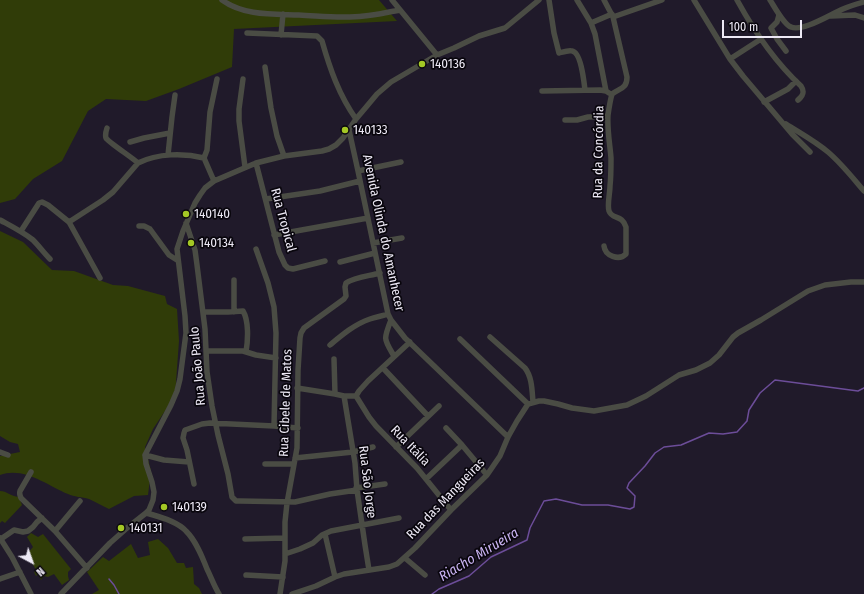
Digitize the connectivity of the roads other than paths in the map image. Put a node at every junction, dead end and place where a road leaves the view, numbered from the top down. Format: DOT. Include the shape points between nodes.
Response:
graph roads {
  1 [pos="222,0"];
  2 [pos="392,0"];
  3 [pos="539,0"];
  4 [pos="577,0"];
  5 [pos="604,0"];
  6 [pos="662,0"];
  7 [pos="694,0"];
  8 [pos="737,0"];
  9 [pos="770,0"];
  10 [pos="550,1"];
  11 [pos="864,2"];
  12 [pos="400,10"];
  13 [pos="283,14"];
  14 [pos="779,15"];
  15 [pos="613,16"];
  16 [pos="826,17"];
  17 [pos="864,18"];
  18 [pos="591,23"];
  19 [pos="247,33"];
  20 [pos="282,35"];
  21 [pos="761,39"];
  22 [pos="786,51"];
  23 [pos="437,55"];
  24 [pos="730,59"];
  25 [pos="266,68"];
  26 [pos="217,79"];
  27 [pos="243,79"];
  28 [pos="796,81"];
  29 [pos="585,90"];
  30 [pos="542,91"];
  31 [pos="609,92"];
  32 [pos="175,95"];
  33 [pos="798,100"];
  34 [pos="764,102"];
  35 [pos="608,116"];
  36 [pos="356,119"];
  37 [pos="565,120"];
  38 [pos="781,121"];
  39 [pos="107,128"];
  40 [pos="349,130"];
  41 [pos="170,133"];
  42 [pos="130,142"];
  43 [pos="810,152"];
  44 [pos="168,155"];
  45 [pos="284,156"];
  46 [pos="204,158"];
  47 [pos="401,162"];
  48 [pos="138,163"];
  49 [pos="256,163"];
  50 [pos="245,167"];
  51 [pos="358,171"];
  52 [pos="214,181"];
  53 [pos="360,181"];
  54 [pos="864,190"];
  55 [pos="266,199"];
  56 [pos="368,218"];
  57 [pos="0,220"];
  58 [pos="69,222"];
  59 [pos="186,223"];
  60 [pos="139,226"];
  61 [pos="21,231"];
  62 [pos="274,236"];
  63 [pos="402,238"];
  64 [pos="373,243"];
  65 [pos="604,246"];
  66 [pos="256,248"];
  67 [pos="375,253"];
  68 [pos="50,259"];
  69 [pos="177,260"];
  70 [pos="325,261"];
  71 [pos="340,262"];
  72 [pos="380,273"];
  73 [pos="100,278"];
  74 [pos="234,280"];
  75 [pos="864,282"];
  76 [pos="204,312"];
  77 [pos="234,312"];
  78 [pos="388,314"];
  79 [pos="391,320"];
  80 [pos="490,337"];
  81 [pos="460,339"];
  82 [pos="410,342"];
  83 [pos="330,344"];
  84 [pos="206,351"];
  85 [pos="246,352"];
  86 [pos="394,356"];
  87 [pos="276,358"];
  88 [pos="334,359"];
  89 [pos="383,368"];
  90 [pos="298,388"];
  91 [pos="335,394"];
  92 [pos="344,396"];
  93 [pos="356,396"];
  94 [pos="531,403"];
  95 [pos="439,406"];
  96 [pos="428,416"];
  97 [pos="216,423"];
  98 [pos="274,426"];
  99 [pos="298,428"];
  100 [pos="446,428"];
  101 [pos="508,437"];
  102 [pos="462,445"];
  103 [pos="396,447"];
  104 [pos="373,448"];
  105 [pos="0,452"];
  106 [pos="353,452"];
  107 [pos="8,455"];
  108 [pos="145,455"];
  109 [pos="295,461"];
  110 [pos="189,462"];
  111 [pos="265,464"];
  112 [pos="31,472"];
  113 [pos="487,476"];
  114 [pos="426,479"];
  115 [pos="194,484"];
  116 [pos="386,484"];
  117 [pos="356,489"];
  118 [pos="80,501"];
  119 [pos="287,503"];
  120 [pos="451,510"];
  121 [pos="146,513"];
  122 [pos="42,518"];
  123 [pos="399,518"];
  124 [pos="362,526"];
  125 [pos="55,531"];
  126 [pos="325,534"];
  127 [pos="285,538"];
  128 [pos="0,539"];
  129 [pos="245,539"];
  130 [pos="285,554"];
  131 [pos="404,558"];
  132 [pos="87,568"];
  133 [pos="370,570"];
  134 [pos="20,572"];
  135 [pos="246,575"];
  136 [pos="425,575"];
  137 [pos="283,576"];
  138 [pos="335,577"];
  139 [pos="0,579"];
  140 [pos="31,594"];
  141 [pos="61,594"];
  142 [pos="220,594"];
  143 [pos="280,594"];
  144 [pos="292,594"];
  1 -- 13 [label="street" via="246,11"];
  2 -- 12 [label="street"];
  3 -- 23 [label="street" via="505,28 479,36"];
  4 -- 18 [label="street"];
  5 -- 15 [label="street, Rua da Concórdia"];
  6 -- 15 [label="street"];
  7 -- 24 [label="street"];
  8 -- 21 [label="street"];
  9 -- 14 [label="street"];
  10 -- 29 [label="street" via="559,52 572,51 578,55"];
  11 -- 16 [label="street"];
  12 -- 13 [label="street" via="343,18"];
  12 -- 23 [label="street"];
  13 -- 20 [label="street"];
  14 -- 16 [label="street" via="791,28 809,25"];
  14 -- 22 [label="street" via="778,21 771,28"];
  15 -- 18 [label="street"];
  15 -- 31 [label="street, Rua da Concórdia" via="627,83"];
  16 -- 17 [label="street" via="856,15"];
  18 -- 31 [label="street"];
  19 -- 20 [label="street"];
  20 -- 36 [label="street" via="317,36 322,41 335,81"];
  21 -- 24 [label="street"];
  21 -- 28 [label="street"];
  23 -- 36 [label="street" via="391,82"];
  24 -- 34 [label="street"];
  25 -- 45 [label="street" via="276,136"];
  26 -- 46 [label="street"];
  27 -- 50 [label="street" via="239,121"];
  28 -- 33 [label="street" via="804,90"];
  28 -- 34 [label="street"];
  29 -- 30 [label="street"];
  29 -- 31 [label="street"];
  31 -- 35 [label="street, Rua da Concórdia"];
  32 -- 41 [label="street"];
  34 -- 38 [label="street"];
  35 -- 37 [label="street"];
  35 -- 65 [label="street, Rua da Concórdia" via="611,160 608,208 610,214 620,218 626,227 626,254 615,257 606,253"];
  36 -- 40 [label="street"];
  38 -- 43 [label="street"];
  38 -- 54 [label="street" via="827,151"];
  39 -- 48 [label="street" via="106,138"];
  40 -- 45 [label="street" via="329,149"];
  40 -- 51 [label="street, Avenida Olinda do Amanhecer"];
  41 -- 42 [label="street"];
  41 -- 44 [label="street"];
  44 -- 46 [label="street"];
  44 -- 48 [label="street"];
  45 -- 49 [label="street"];
  46 -- 52 [label="street"];
  47 -- 51 [label="street"];
  48 -- 58 [label="street" via="104,200"];
  49 -- 50 [label="street"];
  49 -- 55 [label="street, Rua Tropical"];
  50 -- 52 [label="street"];
  51 -- 53 [label="street, Avenida Olinda do Amanhecer"];
  52 -- 59 [label="street" via="200,195"];
  53 -- 55 [label="street" via="320,191"];
  53 -- 56 [label="street, Avenida Olinda do Amanhecer"];
  55 -- 62 [label="street, Rua Tropical"];
  56 -- 62 [label="street"];
  56 -- 64 [label="street, Avenida Olinda do Amanhecer"];
  57 -- 61 [label="street"];
  58 -- 61 [label="street" via="48,205 40,202"];
  58 -- 73 [label="street"];
  59 -- 69 [label="street" via="176,249"];
  59 -- 76 [label="street, Rua João Paulo" via="195,250"];
  60 -- 69 [label="street" via="150,229 169,255"];
  61 -- 68 [label="street"];
  62 -- 70 [label="street, Rua Tropical" via="283,261 290,269"];
  63 -- 64 [label="street"];
  64 -- 67 [label="street, Avenida Olinda do Amanhecer"];
  66 -- 87 [label="street" via="274,307"];
  67 -- 71 [label="street"];
  67 -- 72 [label="street, Avenida Olinda do Amanhecer"];
  69 -- 108 [label="street" via="186,333 180,379 171,406"];
  72 -- 78 [label="street, Avenida Olinda do Amanhecer"];
  72 -- 90 [label="street, Rua Cibele de Matos" via="346,283 344,299 304,328 298,352"];
  74 -- 77 [label="street"];
  75 -- 94 [label="street" via="825,285 798,296 738,333 710,363 680,375 628,405 594,411 550,402"];
  76 -- 77 [label="street"];
  76 -- 84 [label="street, Rua João Paulo"];
  77 -- 85 [label="street" via="244,313 248,338"];
  78 -- 79 [label="street, Avenida Olinda do Amanhecer"];
  78 -- 83 [label="street" via="359,324"];
  79 -- 82 [label="street, Avenida Olinda do Amanhecer"];
  79 -- 86 [label="street" via="385,336"];
  80 -- 94 [label="street" via="528,372"];
  81 -- 94 [label="street"];
  82 -- 86 [label="street"];
  82 -- 101 [label="street, Avenida Olinda do Amanhecer"];
  84 -- 85 [label="street"];
  84 -- 97 [label="street, Rua João Paulo" via="209,390"];
  85 -- 87 [label="street"];
  86 -- 89 [label="street"];
  87 -- 98 [label="street"];
  88 -- 91 [label="street"];
  89 -- 93 [label="street"];
  89 -- 96 [label="street"];
  90 -- 91 [label="street"];
  90 -- 99 [label="street, Rua Cibele de Matos"];
  91 -- 92 [label="street"];
  92 -- 93 [label="street"];
  92 -- 106 [label="street, Rua São Jorge"];
  93 -- 103 [label="street, Rua Itália" via="369,417"];
  94 -- 101 [label="street, Rua das Mangueiras"];
  95 -- 96 [label="street"];
  96 -- 103 [label="street"];
  97 -- 98 [label="street"];
  97 -- 110 [label="street" via="202,424 185,430 183,438"];
  97 -- 119 [label="street, Rua João Paulo" via="232,497 236,501"];
  98 -- 99 [label="street"];
  99 -- 109 [label="street, Rua Cibele de Matos"];
  100 -- 102 [label="street"];
  101 -- 113 [label="street, Rua das Mangueiras"];
  102 -- 113 [label="street"];
  102 -- 114 [label="street"];
  103 -- 114 [label="street, Rua Itália"];
  104 -- 106 [label="street"];
  105 -- 107 [label="street"];
  106 -- 109 [label="street"];
  106 -- 117 [label="street, Rua São Jorge"];
  108 -- 110 [label="street"];
  108 -- 121 [label="street" via="154,492 151,506"];
  109 -- 111 [label="street"];
  109 -- 119 [label="street, Rua Cibele de Matos"];
  110 -- 115 [label="street"];
  112 -- 122 [label="street" via="19,493"];
  113 -- 120 [label="street, Rua das Mangueiras"];
  114 -- 120 [label="street, Rua Itália"];
  116 -- 117 [label="street"];
  117 -- 119 [label="street"];
  117 -- 124 [label="street, Rua São Jorge"];
  118 -- 125 [label="street"];
  119 -- 127 [label="street, Rua Cibele de Matos"];
  120 -- 131 [label="street, Rua das Mangueiras"];
  121 -- 132 [label="street" via="114,539"];
  121 -- 142 [label="street" via="164,518 185,530"];
  122 -- 125 [label="street"];
  122 -- 128 [label="street" via="28,531 14,530"];
  123 -- 124 [label="street"];
  124 -- 126 [label="street"];
  124 -- 133 [label="street, Rua São Jorge"];
  125 -- 132 [label="street"];
  126 -- 130 [label="street" via="312,544"];
  126 -- 138 [label="street"];
  127 -- 129 [label="street"];
  127 -- 130 [label="street, Rua Cibele de Matos"];
  128 -- 134 [label="street"];
  130 -- 137 [label="street, Rua Cibele de Matos"];
  131 -- 133 [label="street, Rua das Mangueiras" via="390,567"];
  131 -- 136 [label="street"];
  132 -- 141 [label="street"];
  133 -- 138 [label="street, Rua das Mangueiras"];
  134 -- 139 [label="street"];
  134 -- 140 [label="street"];
  135 -- 137 [label="street"];
  137 -- 143 [label="street, Rua Cibele de Matos"];
  138 -- 144 [label="street, Rua das Mangueiras"];
}
